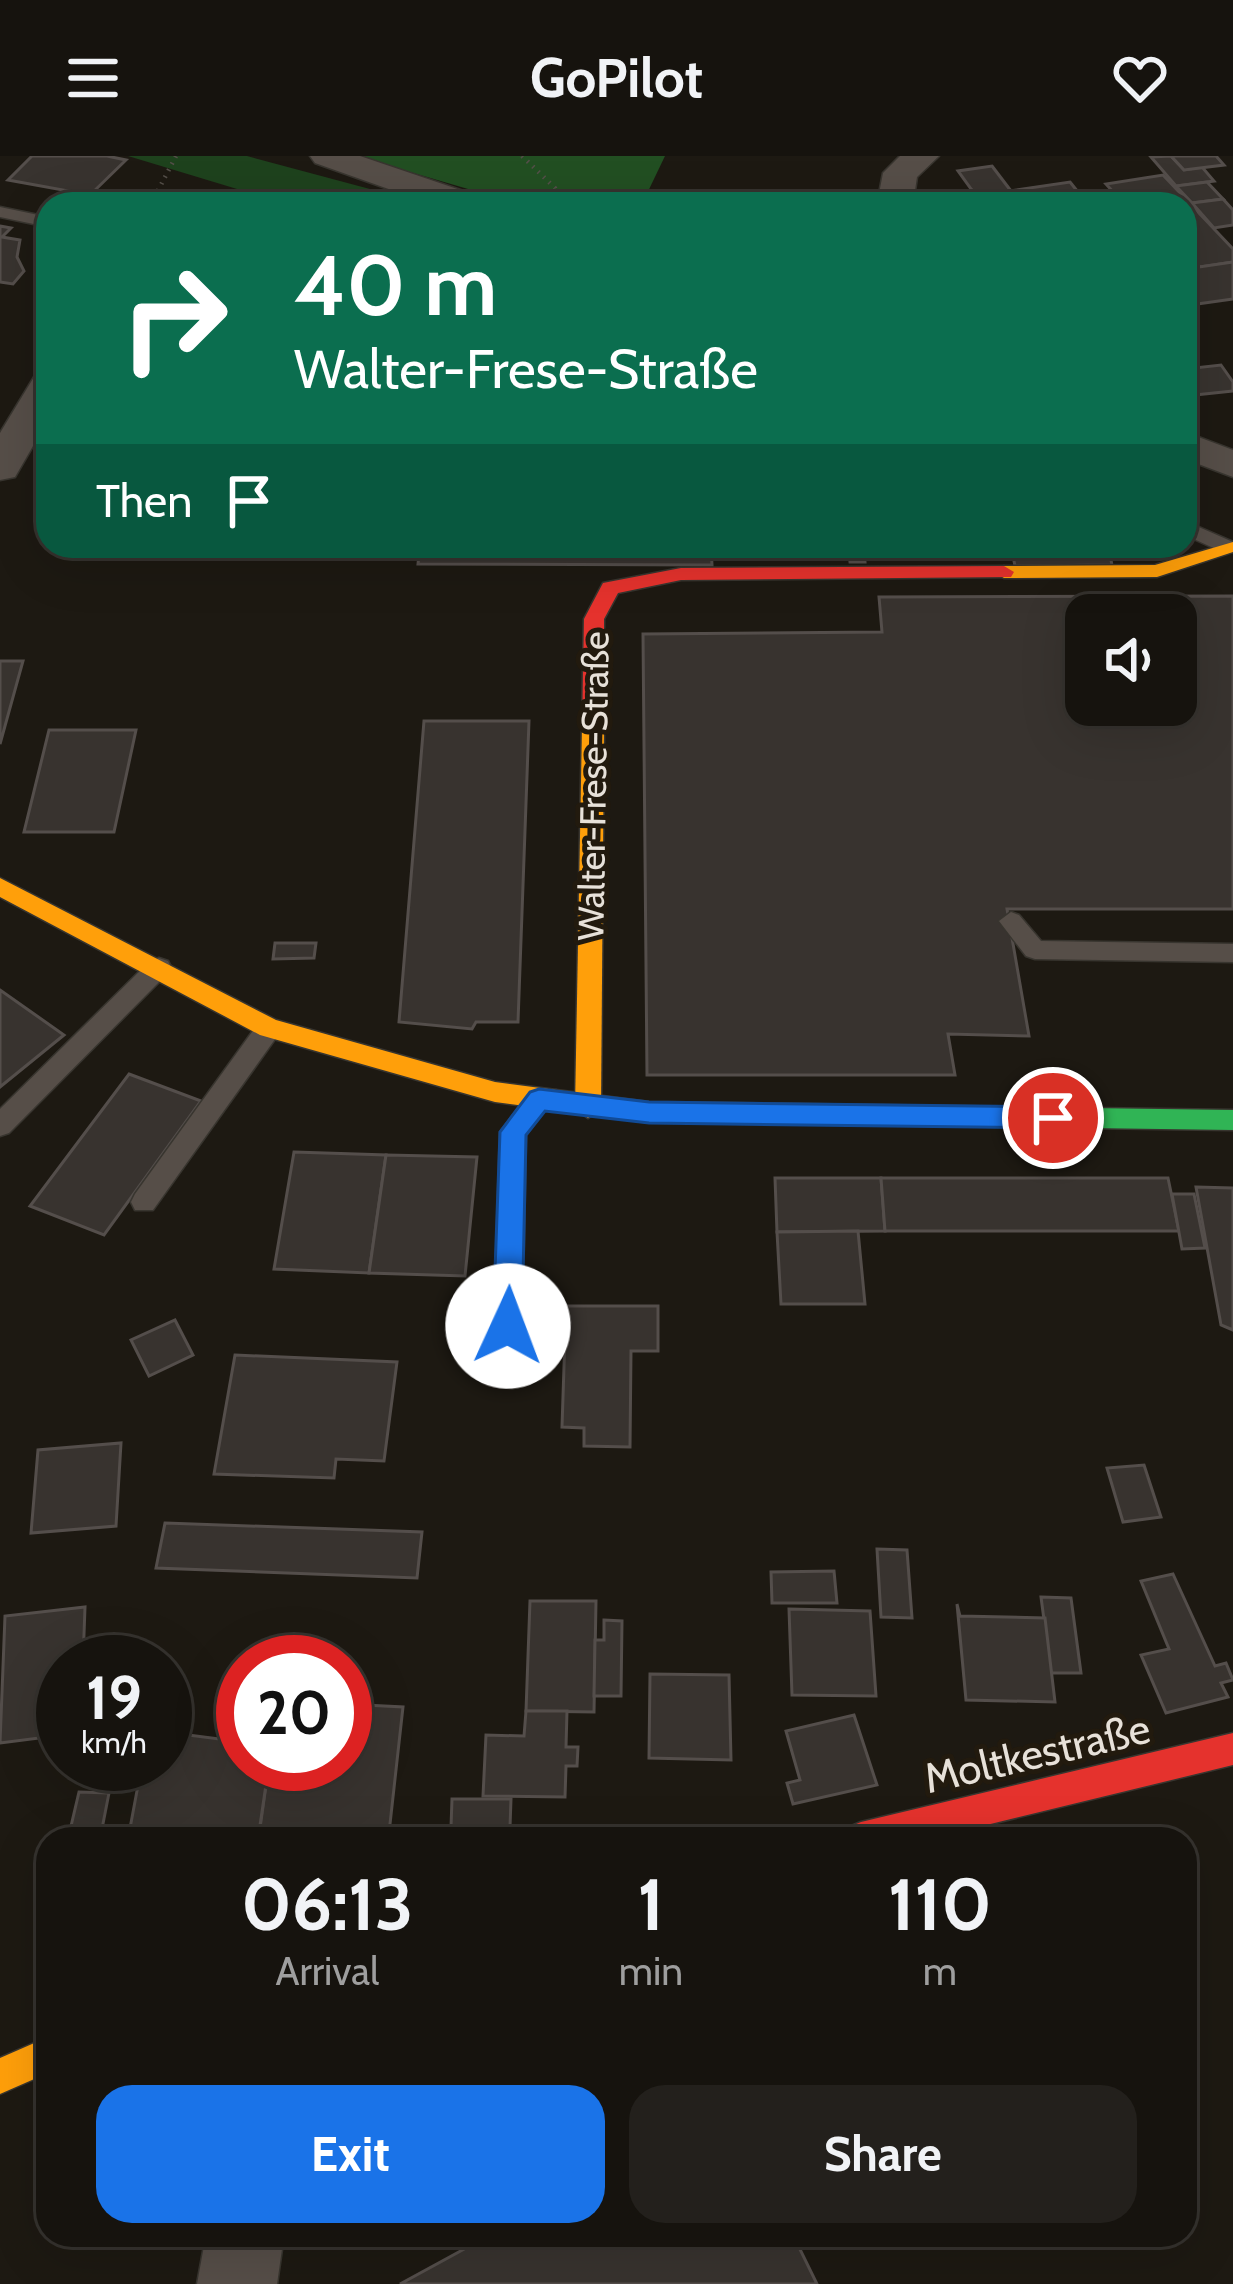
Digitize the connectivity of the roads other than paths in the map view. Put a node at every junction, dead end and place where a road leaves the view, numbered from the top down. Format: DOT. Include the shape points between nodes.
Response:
graph roads {
  1 [pos="327,156"];
  2 [pos="922,156"];
  3 [pos="430,192"];
  4 [pos="898,192"];
  5 [pos="0,212"];
  6 [pos="36,219"];
  7 [pos="36,406"];
  8 [pos="1197,449"];
  9 [pos="1233,465"];
  10 [pos="0,468"];
  11 [pos="1197,532"];
  12 [pos="1227,548"];
  13 [pos="1197,558"];
  14 [pos="1197,558"];
  15 [pos="0,887"];
  16 [pos="1011,921"];
  17 [pos="1233,953"];
  18 [pos="159,967"];
  19 [pos="269,1028"];
  20 [pos="539,1100"];
  21 [pos="588,1108"];
  22 [pos="1233,1120"];
  23 [pos="0,1126"];
  24 [pos="143,1202"];
  25 [pos="508,1326"];
  26 [pos="1233,1749"];
  27 [pos="911,1827"];
  28 [pos="36,2060"];
  29 [pos="0,2076"];
  30 [pos="243,2247"];
  31 [pos="237,2284"];
  1 -- 3 [label="street"];
  2 -- 4 [label="street" via="900,173"];
  5 -- 6 [label="lane"];
  7 -- 10 [label="street"];
  8 -- 9 [label="street"];
  11 -- 12 [label="lane"];
  12 -- 14 [label="street, Walter-Frese-Straße"];
  13 -- 21 [label="street, Walter-Frese-Straße" via="1157,571 681,574 610,588 594,619"];
  15 -- 18 [label="street"];
  16 -- 17 [label="lane" via="1035,950"];
  18 -- 19 [label="street"];
  18 -- 23 [label="lane"];
  19 -- 20 [label="street"];
  19 -- 24 [label="lane"];
  20 -- 21 [label="street"];
  20 -- 25 [label="lane" via="513,1132"];
  21 -- 22 [label="street"];
  26 -- 27 [label="street, Moltkestraße"];
  28 -- 29 [label="street"];
  30 -- 31 [label="street"];
}
